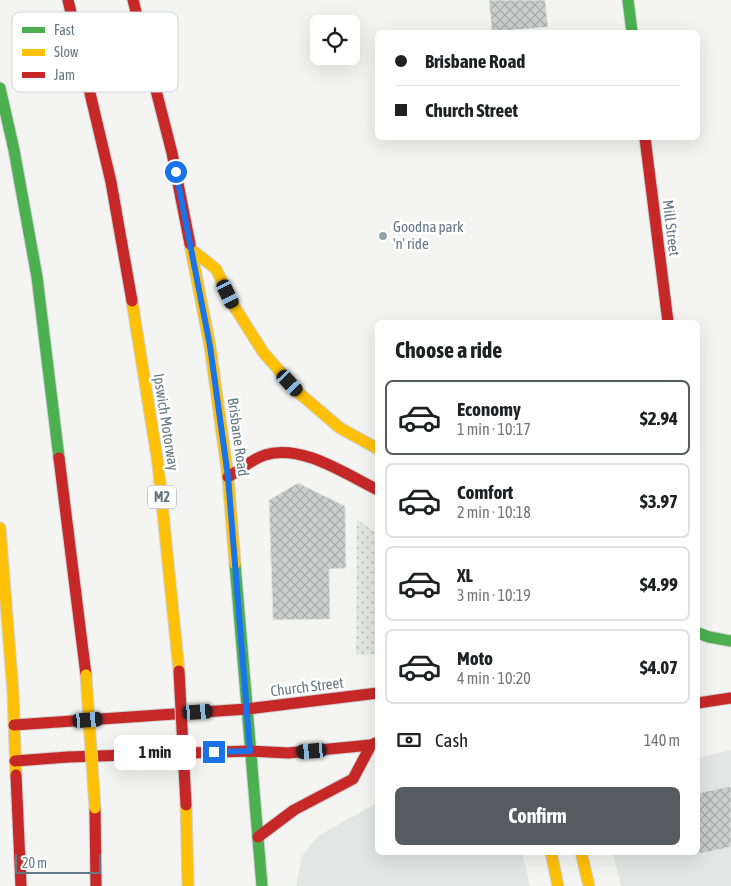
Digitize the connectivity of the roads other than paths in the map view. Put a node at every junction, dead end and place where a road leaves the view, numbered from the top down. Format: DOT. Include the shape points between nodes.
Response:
graph roads {
  1 [pos="628,0"];
  2 [pos="632,30"];
  3 [pos="0,88"];
  4 [pos="91,92"];
  5 [pos="156,92"];
  6 [pos="645,140"];
  7 [pos="192,250"];
  8 [pos="668,320"];
  9 [pos="375,447"];
  10 [pos="228,477"];
  11 [pos="375,489"];
  12 [pos="0,528"];
  13 [pos="700,634"];
  14 [pos="731,641"];
  15 [pos="375,693"];
  16 [pos="731,698"];
  17 [pos="700,703"];
  18 [pos="247,709"];
  19 [pos="14,725"];
  20 [pos="0,727"];
  21 [pos="374,744"];
  22 [pos="250,751"];
  23 [pos="0,761"];
  24 [pos="15,761"];
  25 [pos="258,837"];
  26 [pos="552,855"];
  27 [pos="582,855"];
  28 [pos="21,886"];
  29 [pos="96,886"];
  30 [pos="188,886"];
  31 [pos="262,886"];
  32 [pos="558,886"];
  33 [pos="589,886"];
  1 -- 2 [label="main road"];
  3 -- 29 [label="main road, bridge" via="37,277 86,675"];
  4 -- 30 [label="main road, Ipswich Motorway / M2, bridge" via="111,182 158,464 179,671"];
  5 -- 7 [label="main road, Brisbane Road"];
  6 -- 8 [label="main road, Mill Street"];
  7 -- 9 [label="main road" via="216,269 234,306 263,352 299,393 340,428"];
  7 -- 10 [label="main road, Brisbane Road" via="210,346"];
  10 -- 11 [label="main road" via="276,452 313,459"];
  10 -- 18 [label="main road, Brisbane Road"];
  12 -- 19 [label="main road"];
  13 -- 14 [label="main road"];
  15 -- 18 [label="main road, Church Street"];
  16 -- 17 [label="main road"];
  18 -- 19 [label="main road, Church Street"];
  18 -- 22 [label="main road, Brisbane Road"];
  19 -- 20 [label="main road, Church Street"];
  19 -- 24 [label="main road"];
  21 -- 22 [label="main road" via="288,753"];
  21 -- 25 [label="main road" via="353,779 294,810"];
  22 -- 24 [label="main road"];
  22 -- 25 [label="main road, Brisbane Road"];
  23 -- 24 [label="main road"];
  24 -- 28 [label="main road"];
  25 -- 31 [label="main road, Brisbane Road"];
  26 -- 32 [label="main road"];
  27 -- 33 [label="main road"];
}
